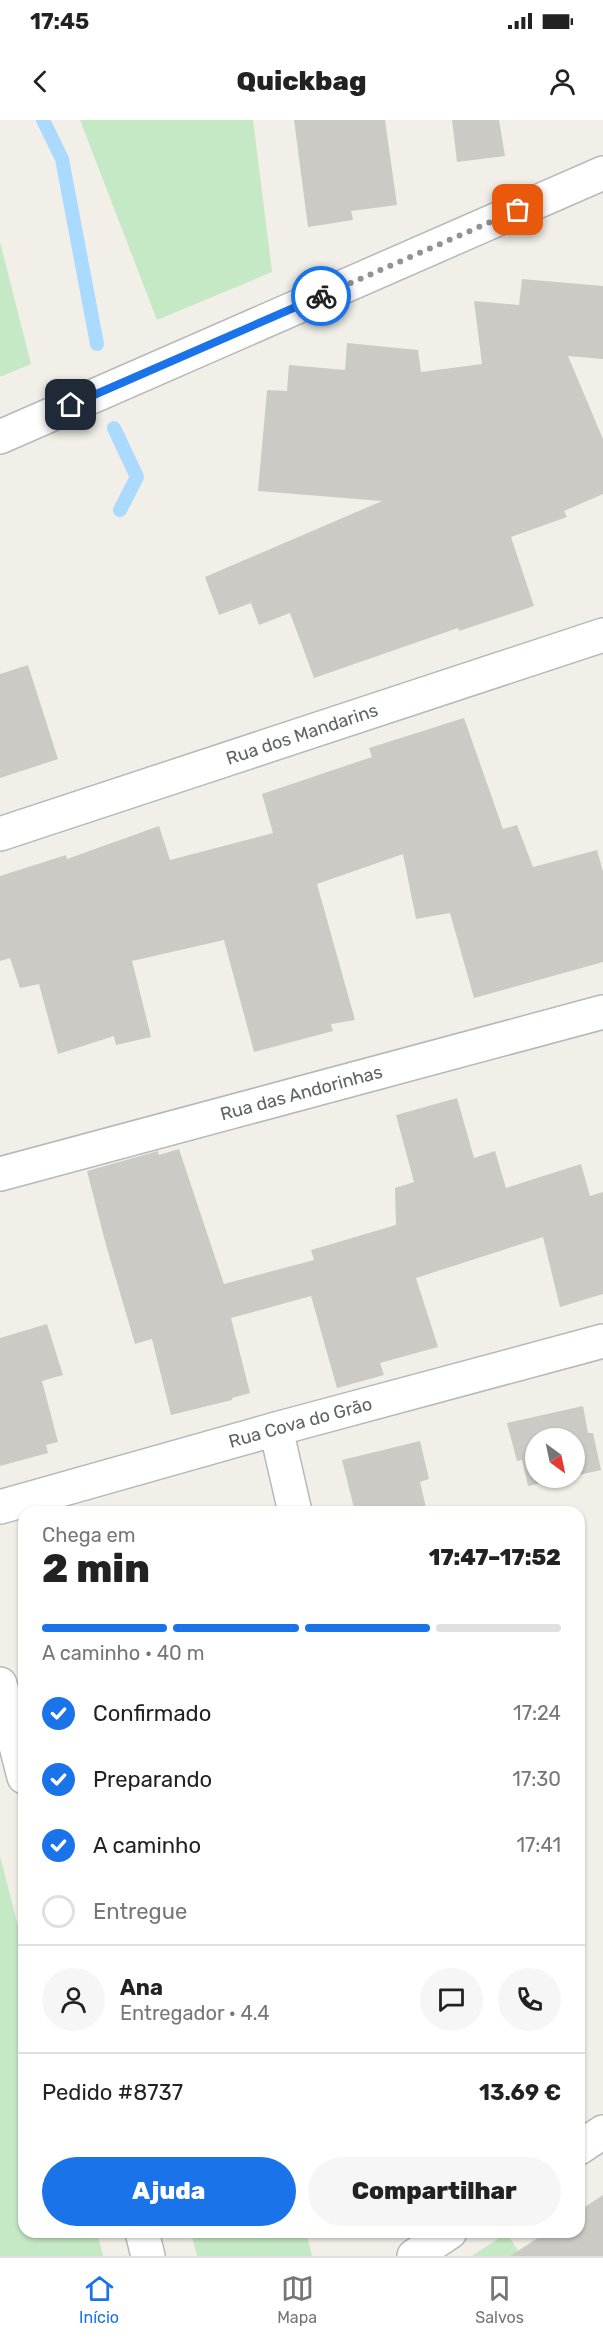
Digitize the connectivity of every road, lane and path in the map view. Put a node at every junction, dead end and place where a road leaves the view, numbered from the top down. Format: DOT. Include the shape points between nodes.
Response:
graph roads {
  1 [pos="603,173"];
  2 [pos="0,437"];
  3 [pos="603,635"];
  4 [pos="0,834"];
  5 [pos="603,1012"];
  6 [pos="0,1174"];
  7 [pos="603,1341"];
  8 [pos="276,1429"];
  9 [pos="294,1506"];
  10 [pos="0,1507"];
  11 [pos="0,1684"];
  12 [pos="18,1754"];
  13 [pos="603,2132"];
  14 [pos="585,2144"];
  15 [pos="144,2238"];
  16 [pos="441,2238"];
  17 [pos="148,2256"];
  18 [pos="414,2256"];
  1 -- 2 [label="street"];
  3 -- 4 [label="street, Rua dos Mandarins"];
  5 -- 6 [label="street, Rua das Andorinhas"];
  7 -- 8 [label="street, Rua Cova do Grão"];
  8 -- 9 [label="street"];
  8 -- 10 [label="street, Rua Cova do Grão"];
  11 -- 12 [label="street"];
  13 -- 14 [label="street"];
  15 -- 17 [label="street"];
  16 -- 18 [label="street"];
}
